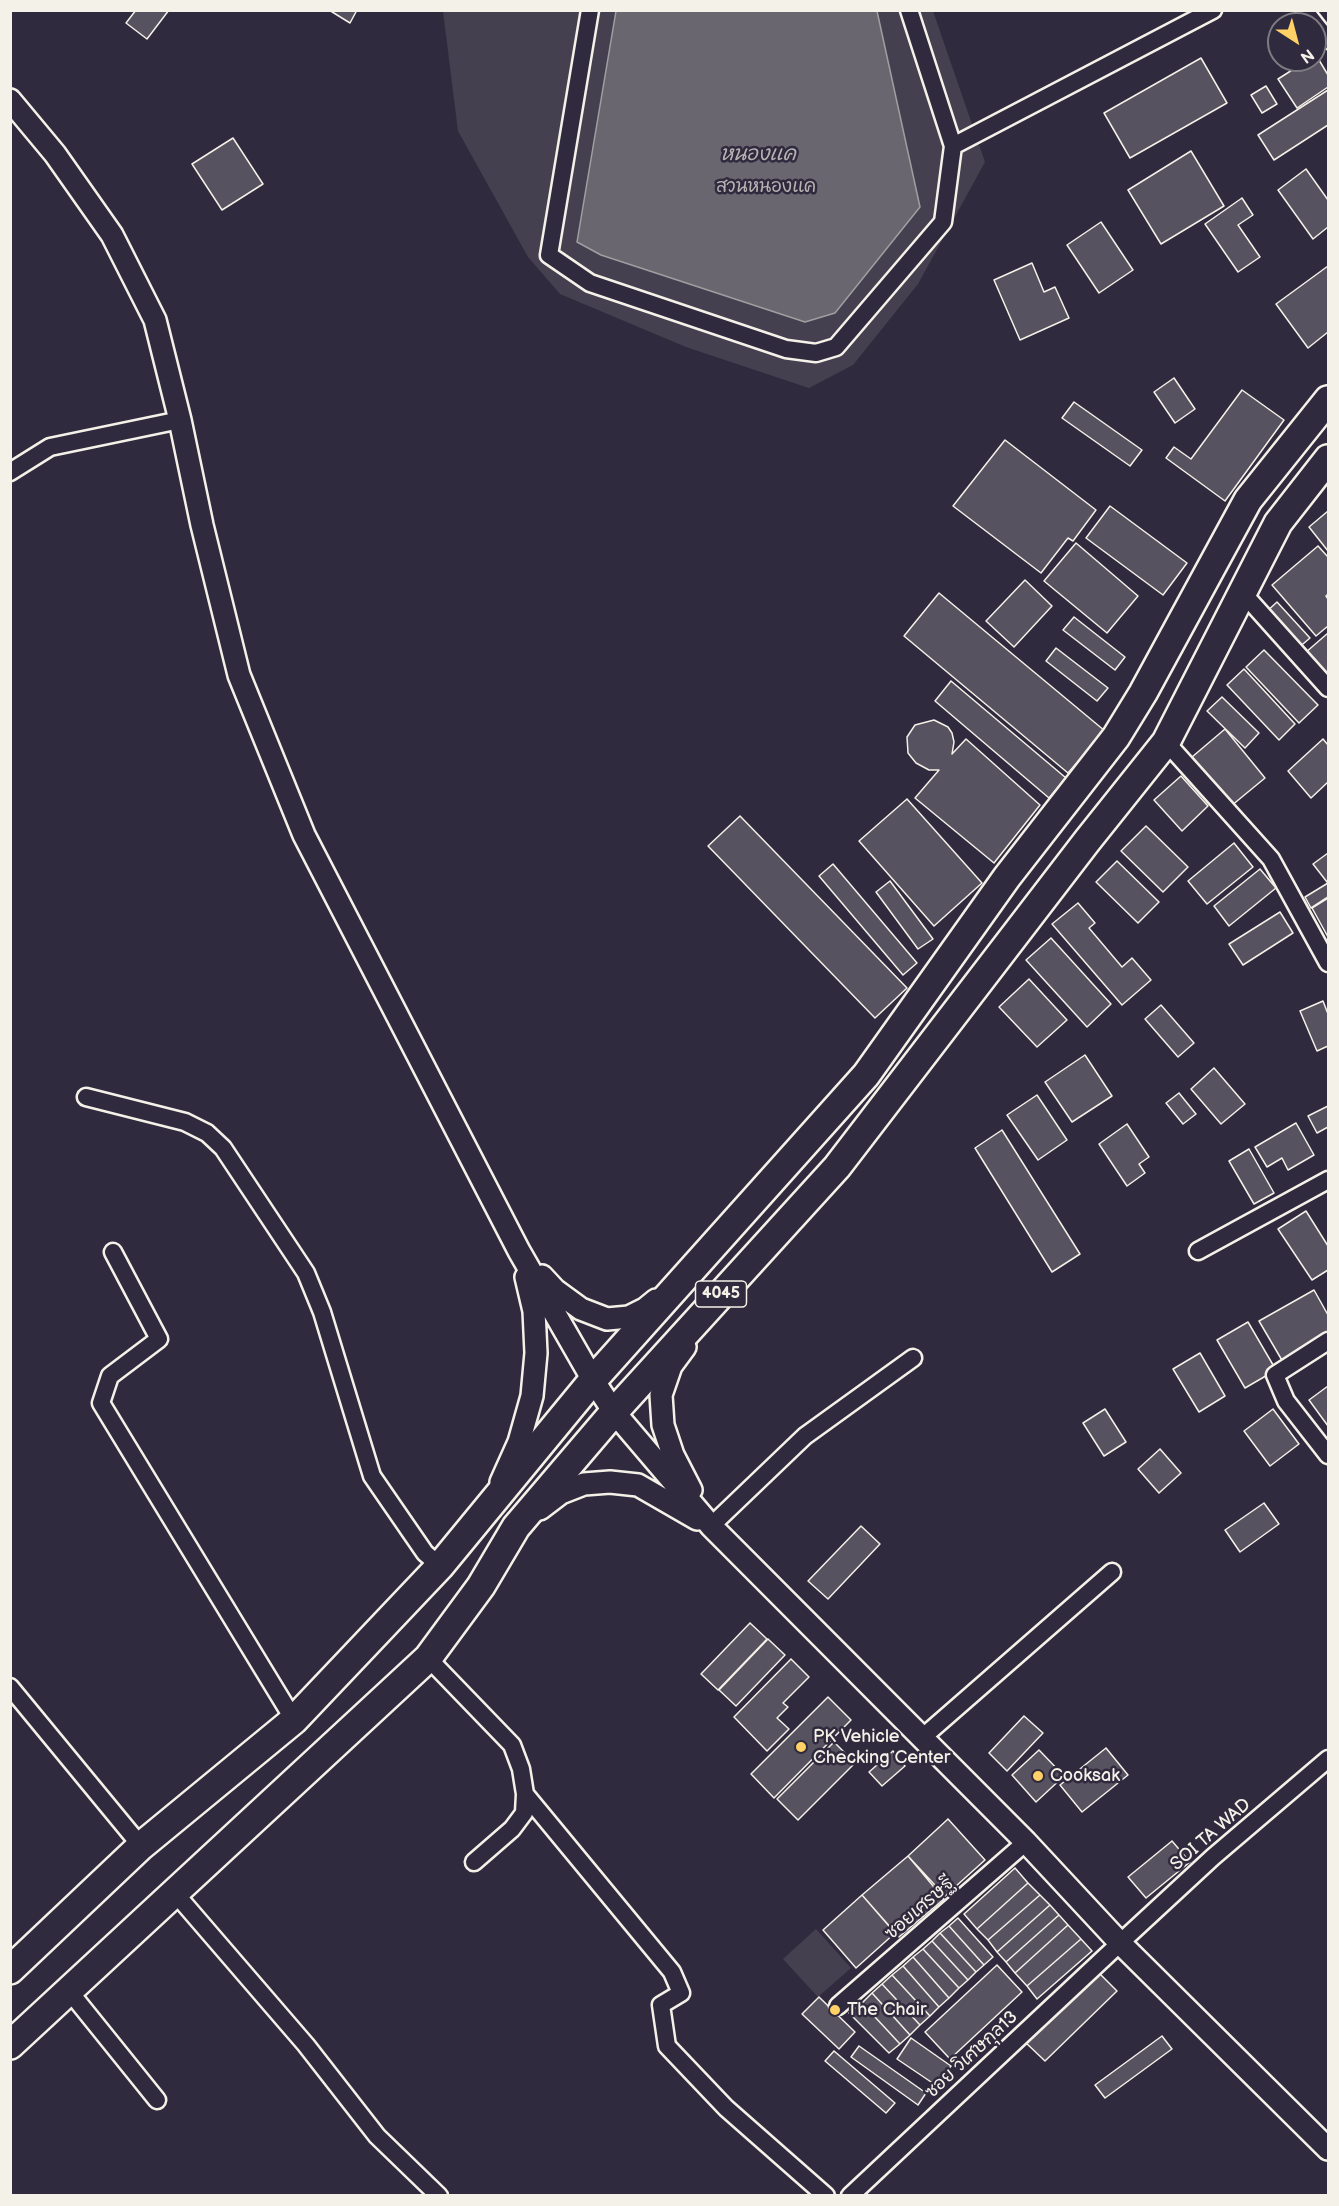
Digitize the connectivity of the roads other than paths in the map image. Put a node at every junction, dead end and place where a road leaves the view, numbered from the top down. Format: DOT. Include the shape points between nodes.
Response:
graph roads {
  1 [pos="590,10"];
  2 [pos="909,10"];
  3 [pos="1214,10"];
  4 [pos="10,100"];
  5 [pos="953,146"];
  6 [pos="1329,400"];
  7 [pos="180,420"];
  8 [pos="1329,459"];
  9 [pos="10,472"];
  10 [pos="1242,592"];
  11 [pos="1329,688"];
  12 [pos="1166,742"];
  13 [pos="1329,963"];
  14 [pos="86,1097"];
  15 [pos="1329,1180"];
  16 [pos="519,1251"];
  17 [pos="1198,1251"];
  18 [pos="114,1252"];
  19 [pos="681,1281"];
  20 [pos="727,1288"];
  21 [pos="1329,1341"];
  22 [pos="913,1358"];
  23 [pos="592,1380"];
  24 [pos="614,1412"];
  25 [pos="1329,1455"];
  26 [pos="490,1505"];
  27 [pos="711,1526"];
  28 [pos="516,1527"];
  29 [pos="440,1566"];
  30 [pos="1112,1572"];
  31 [pos="428,1658"];
  32 [pos="10,1687"];
  33 [pos="294,1720"];
  34 [pos="922,1737"];
  35 [pos="1329,1759"];
  36 [pos="525,1794"];
  37 [pos="1026,1842"];
  38 [pos="141,1846"];
  39 [pos="474,1862"];
  40 [pos="175,1893"];
  41 [pos="1120,1943"];
  42 [pos="13,1962"];
  43 [pos="70,1992"];
  44 [pos="838,2006"];
  45 [pos="10,2045"];
  46 [pos="157,2100"];
  47 [pos="1329,2149"];
  48 [pos="439,2196"];
  49 [pos="826,2196"];
  50 [pos="850,2196"];
  1 -- 5 [label="street" via="549,255 590,283 786,349 816,353 836,347 943,222"];
  2 -- 5 [label="street"];
  3 -- 5 [label="street"];
  4 -- 7 [label="street" via="55,154 112,235 155,320"];
  6 -- 19 [label="main road, 4045" via="1248,500 1116,737 1007,877 866,1075"];
  7 -- 9 [label="street" via="50,447"];
  7 -- 16 [label="street" via="239,675 300,825"];
  8 -- 10 [label="main road, 4045" via="1278,523"];
  10 -- 11 [label="street"];
  10 -- 12 [label="main road, 4045"];
  12 -- 13 [label="street" via="1271,859"];
  12 -- 20 [label="main road, 4045" via="837,1167"];
  14 -- 29 [label="street" via="185,1122 207,1133 223,1148 306,1273 322,1312 372,1476 424,1553"];
  15 -- 17 [label="street"];
  16 -- 19 [label="street" via="555,1290 581,1309 607,1319 629,1317 645,1309"];
  16 -- 23 [label="street"];
  16 -- 26 [label="street" via="534,1311 532,1396 519,1442"];
  18 -- 33 [label="street" via="159,1339 110,1376 101,1403"];
  19 -- 23 [label="main road, 4045"];
  20 -- 24 [label="main road, 4045"];
  20 -- 27 [label="street" via="671,1366 661,1395 663,1425 673,1455"];
  21 -- 25 [label="street" via="1275,1375 1286,1401"];
  22 -- 27 [label="street" via="805,1436"];
  23 -- 24 [label="street"];
  23 -- 26 [label="main road, 4045"];
  24 -- 27 [label="street"];
  24 -- 28 [label="main road, 4045"];
  26 -- 29 [label="main road, 4045"];
  27 -- 28 [label="street" via="638,1485 610,1482 584,1484 561,1493"];
  27 -- 34 [label="street"];
  28 -- 31 [label="main road, 4045" via="481,1586"];
  29 -- 33 [label="main road, 4045"];
  30 -- 34 [label="street"];
  31 -- 36 [label="street" via="512,1745"];
  31 -- 40 [label="main road, 4045"];
  32 -- 38 [label="street"];
  33 -- 38 [label="main road, 4045"];
  34 -- 37 [label="street"];
  35 -- 41 [label="street, SOI TA WAD"];
  36 -- 39 [label="street" via="524,1813 512,1829"];
  36 -- 49 [label="street" via="672,1972 681,1994 661,2005 667,2046 726,2108"];
  37 -- 41 [label="street"];
  37 -- 44 [label="street, ซอยเศรษฐี"];
  38 -- 42 [label="main road, 4045"];
  40 -- 43 [label="main road, 4045"];
  40 -- 48 [label="street" via="306,2045 377,2136"];
  41 -- 47 [label="street"];
  41 -- 50 [label="street, ซอย วิเศษกุล13"];
  43 -- 45 [label="main road, 4045"];
  43 -- 46 [label="street"];
}
